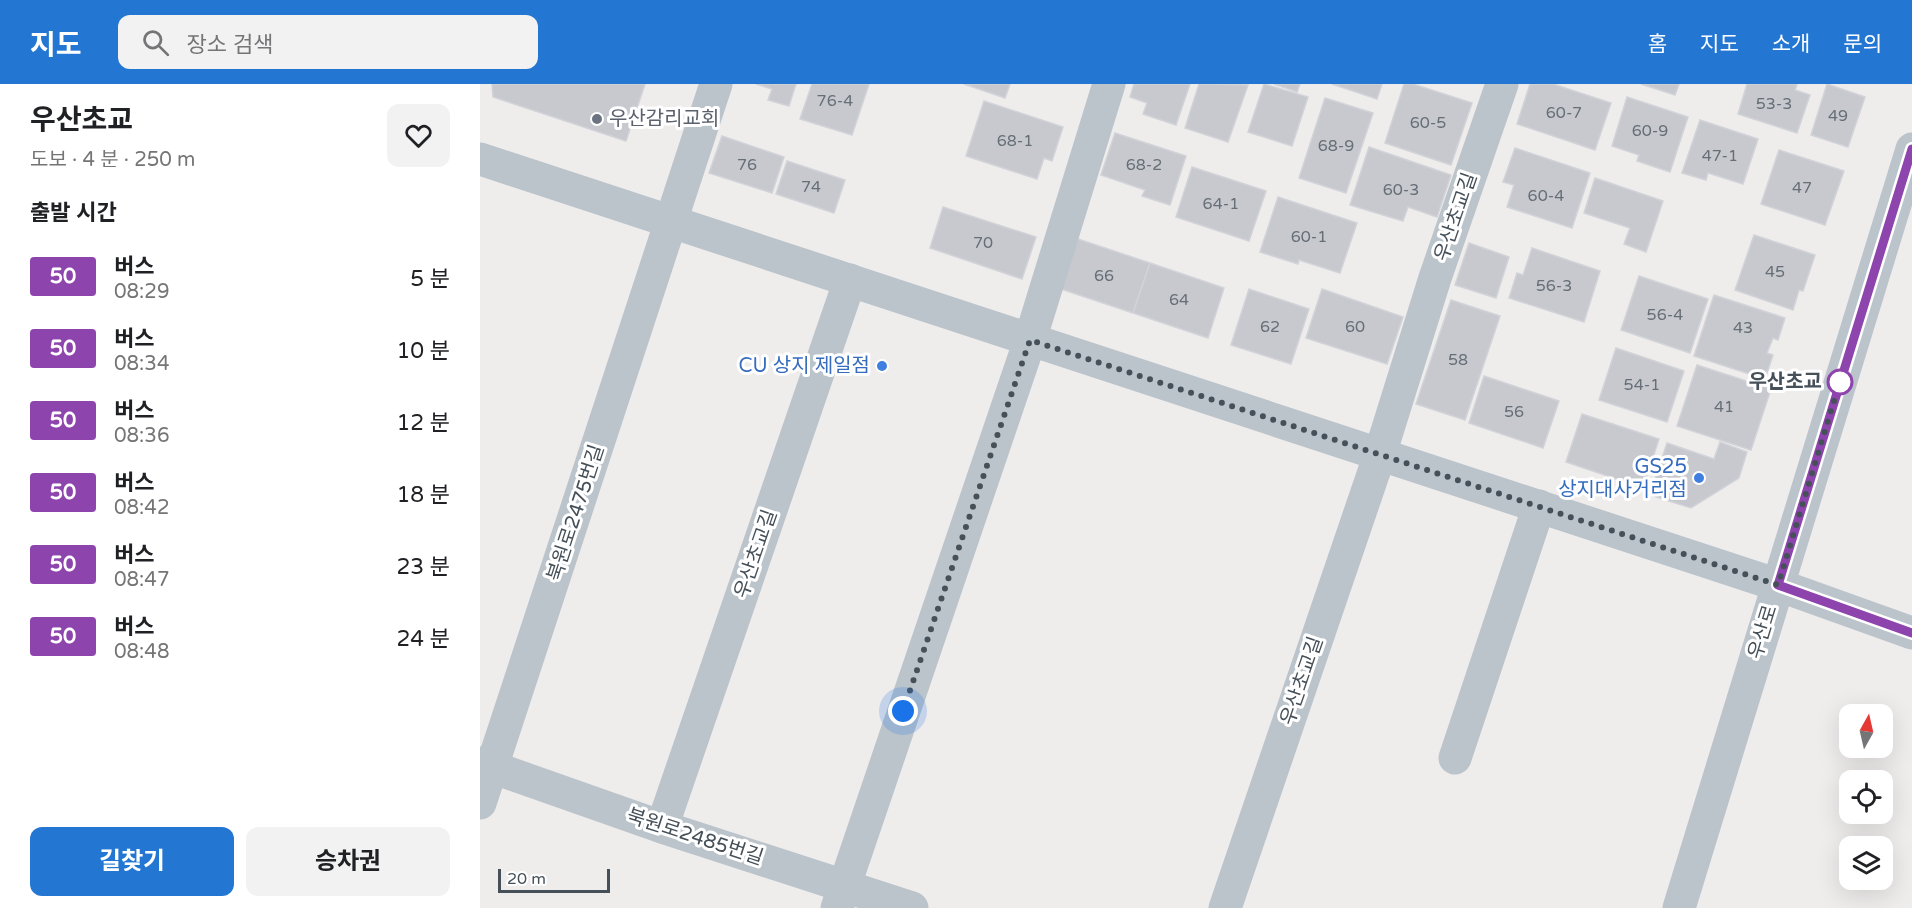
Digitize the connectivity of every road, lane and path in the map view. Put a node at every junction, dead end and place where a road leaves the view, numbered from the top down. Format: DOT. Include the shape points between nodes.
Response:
graph roads {
  1 [pos="716,84"];
  2 [pos="1109,84"];
  3 [pos="1502,84"];
  4 [pos="1912,149"];
  5 [pos="480,159"];
  6 [pos="671,222"];
  7 [pos="850,280"];
  8 [pos="1030,340"];
  9 [pos="1380,454"];
  10 [pos="1539,506"];
  11 [pos="1778,585"];
  12 [pos="1912,633"];
  13 [pos="1455,758"];
  14 [pos="486,765"];
  15 [pos="480,803"];
  16 [pos="662,827"];
  17 [pos="840,897"];
  18 [pos="912,908"];
  19 [pos="1225,908"];
  20 [pos="1678,908"];
  1 -- 6 [label="street"];
  2 -- 8 [label="street"];
  3 -- 9 [label="street, 우산초교길"];
  4 -- 11 [label="street, 우산로"];
  5 -- 6 [label="street"];
  6 -- 7 [label="street"];
  6 -- 14 [label="street, 북원로2475번길"];
  7 -- 8 [label="street"];
  7 -- 16 [label="street, 우산초교길"];
  8 -- 9 [label="street"];
  8 -- 17 [label="street"];
  9 -- 10 [label="street"];
  9 -- 19 [label="street, 우산초교길"];
  10 -- 11 [label="street"];
  10 -- 13 [label="street"];
  11 -- 12 [label="street"];
  11 -- 20 [label="street, 우산로"];
  14 -- 15 [label="street, 북원로2475번길"];
  14 -- 16 [label="street, 북원로2485번길"];
  16 -- 17 [label="street, 북원로2485번길"];
  17 -- 18 [label="street, 북원로2485번길"];
}
